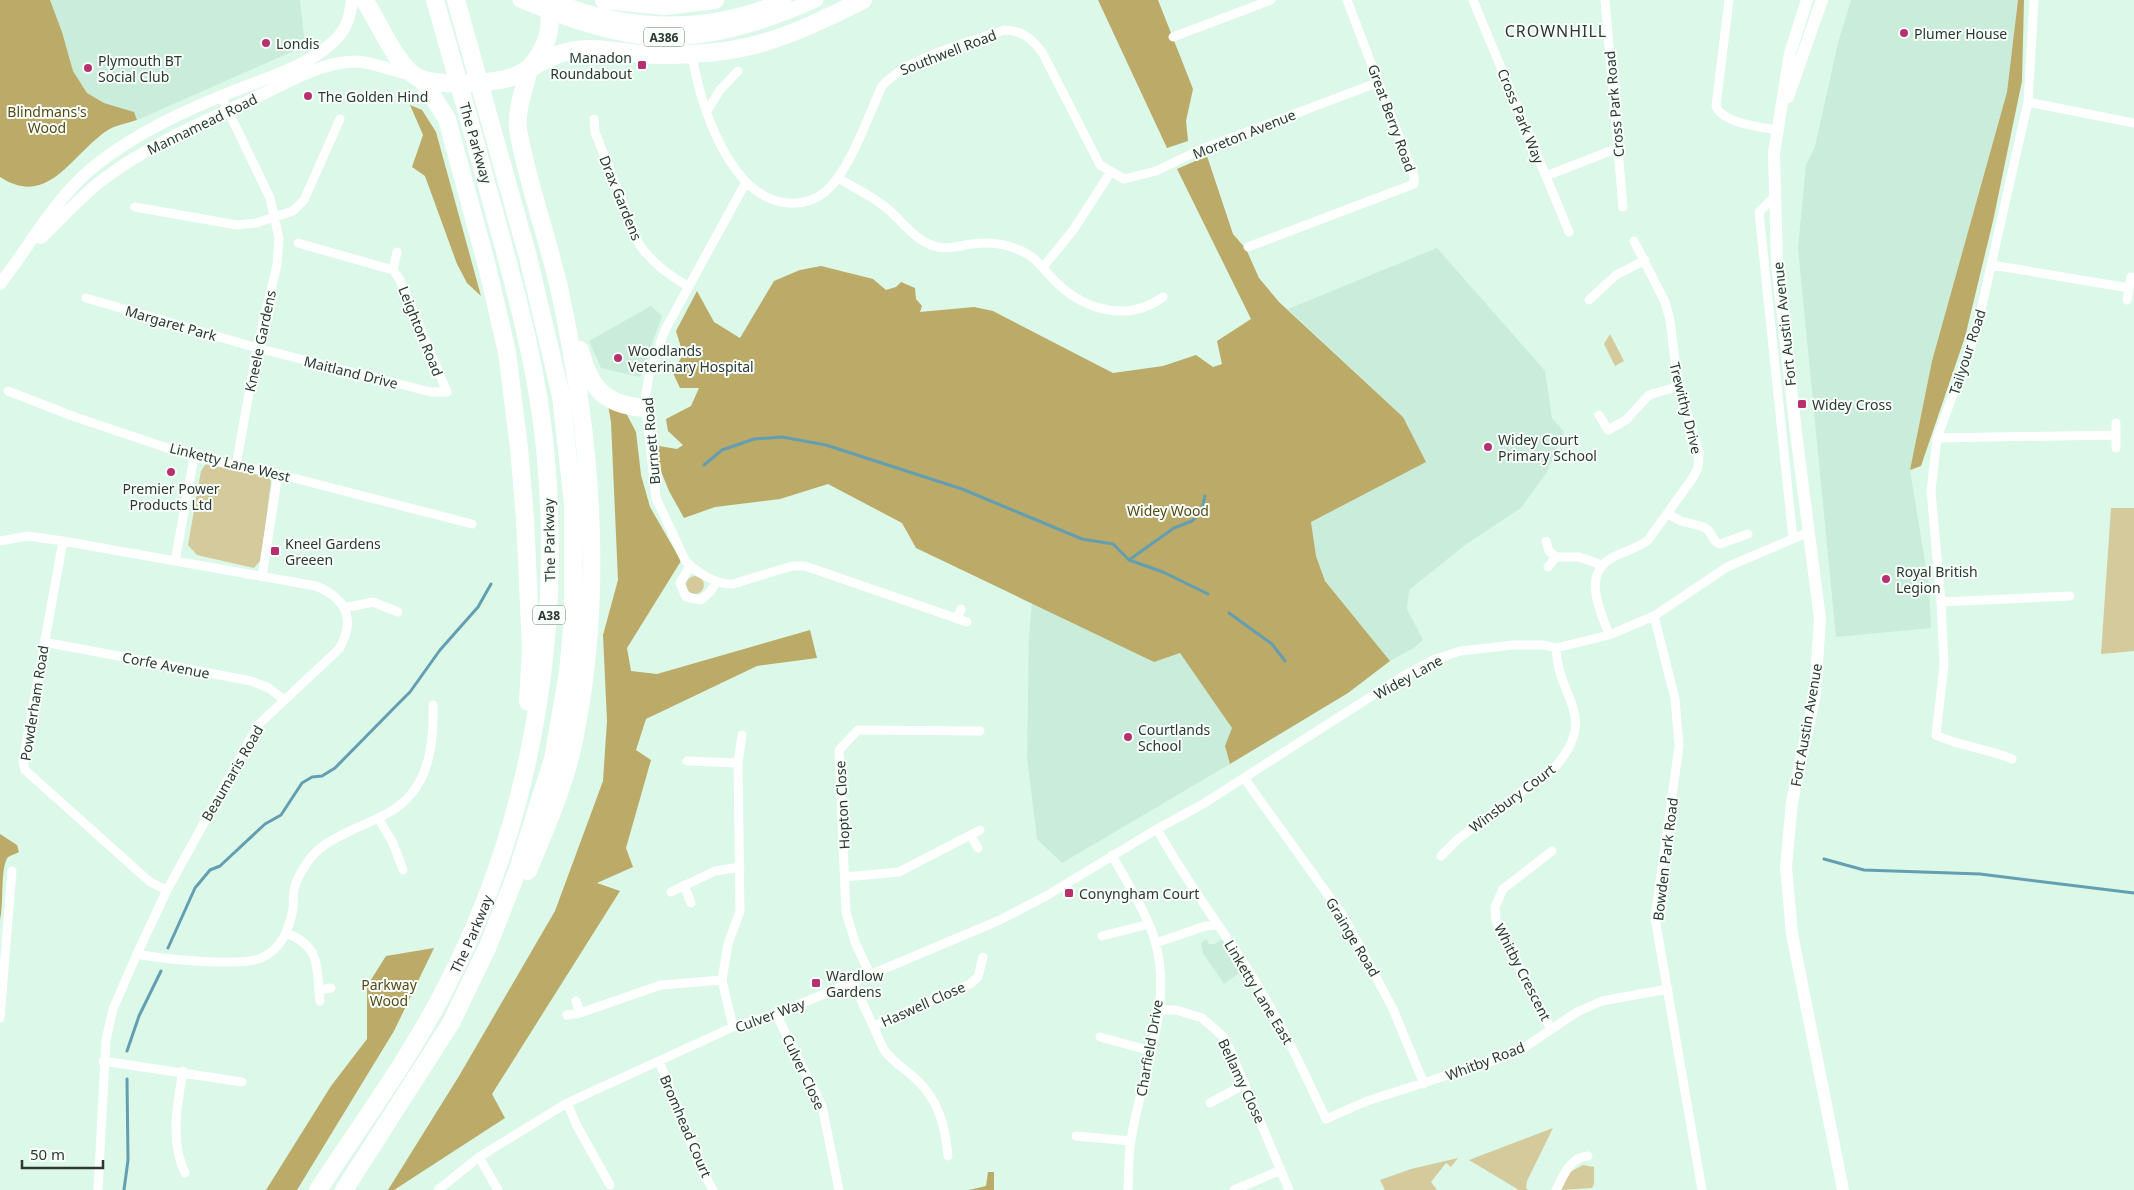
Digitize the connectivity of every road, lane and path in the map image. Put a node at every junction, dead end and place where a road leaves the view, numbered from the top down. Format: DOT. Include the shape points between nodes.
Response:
graph roads {
  1 [pos="352,0"];
  2 [pos="364,0"];
  3 [pos="435,0"];
  4 [pos="456,0"];
  5 [pos="520,0"];
  6 [pos="546,0"];
  7 [pos="552,0"];
  8 [pos="604,0"];
  9 [pos="715,0"];
  10 [pos="784,0"];
  11 [pos="864,0"];
  12 [pos="1271,0"];
  13 [pos="1347,0"];
  14 [pos="1473,0"];
  15 [pos="1605,0"];
  16 [pos="1730,0"];
  17 [pos="1807,0"];
  18 [pos="1822,0"];
  19 [pos="2034,0"];
  20 [pos="812,2"];
  21 [pos="1173,37"];
  22 [pos="692,54"];
  23 [pos="529,68"];
  24 [pos="738,71"];
  25 [pos="418,77"];
  26 [pos="1379,82"];
  27 [pos="221,96"];
  28 [pos="2028,102"];
  29 [pos="228,110"];
  30 [pos="706,111"];
  31 [pos="340,119"];
  32 [pos="594,119"];
  33 [pos="2134,122"];
  34 [pos="1777,130"];
  35 [pos="1618,148"];
  36 [pos="1110,172"];
  37 [pos="1546,176"];
  38 [pos="838,178"];
  39 [pos="746,182"];
  40 [pos="1773,198"];
  41 [pos="1622,207"];
  42 [pos="134,208"];
  43 [pos="276,217"];
  44 [pos="1569,232"];
  45 [pos="1634,241"];
  46 [pos="298,243"];
  47 [pos="1248,247"];
  48 [pos="397,252"];
  49 [pos="22,257"];
  50 [pos="1644,260"];
  51 [pos="1992,265"];
  52 [pos="1044,266"];
  53 [pos="393,270"];
  54 [pos="2131,277"];
  55 [pos="0,284"];
  56 [pos="687,286"];
  57 [pos="559,288"];
  58 [pos="2129,288"];
  59 [pos="1163,297"];
  60 [pos="86,298"];
  61 [pos="1590,300"];
  62 [pos="2127,300"];
  63 [pos="257,348"];
  64 [pos="1679,386"];
  65 [pos="8,391"];
  66 [pos="446,392"];
  67 [pos="645,408"];
  68 [pos="1599,415"];
  69 [pos="2116,423"];
  70 [pos="2116,435"];
  71 [pos="1937,438"];
  72 [pos="2116,448"];
  73 [pos="194,457"];
  74 [pos="236,466"];
  75 [pos="278,474"];
  76 [pos="1668,514"];
  77 [pos="456,519"];
  78 [pos="472,524"];
  79 [pos="454,529"];
  80 [pos="1809,532"];
  81 [pos="1748,534"];
  82 [pos="1793,539"];
  83 [pos="0,541"];
  84 [pos="63,541"];
  85 [pos="1546,541"];
  86 [pos="1556,558"];
  87 [pos="175,561"];
  88 [pos="1602,565"];
  89 [pos="690,566"];
  90 [pos="1548,567"];
  91 [pos="262,577"];
  92 [pos="716,583"];
  93 [pos="2070,596"];
  94 [pos="1941,602"];
  95 [pos="344,608"];
  96 [pos="961,609"];
  97 [pos="398,612"];
  98 [pos="1654,616"];
  99 [pos="957,619"];
  100 [pos="967,622"];
  101 [pos="1610,636"];
  102 [pos="44,642"];
  103 [pos="1556,648"];
  104 [pos="284,700"];
  105 [pos="433,705"];
  106 [pos="980,731"];
  107 [pos="742,735"];
  108 [pos="2012,759"];
  109 [pos="688,761"];
  110 [pos="738,762"];
  111 [pos="1244,778"];
  112 [pos="378,818"];
  113 [pos="512,824"];
  114 [pos="1157,829"];
  115 [pos="980,830"];
  116 [pos="970,836"];
  117 [pos="978,848"];
  118 [pos="1552,851"];
  119 [pos="1112,856"];
  120 [pos="1441,856"];
  121 [pos="740,867"];
  122 [pos="403,870"];
  123 [pos="12,872"];
  124 [pos="845,877"];
  125 [pos="684,885"];
  126 [pos="167,890"];
  127 [pos="670,892"];
  128 [pos="691,903"];
  129 [pos="1149,924"];
  130 [pos="1217,924"];
  131 [pos="287,932"];
  132 [pos="1102,936"];
  133 [pos="1156,943"];
  134 [pos="137,954"];
  135 [pos="983,957"];
  136 [pos="870,974"];
  137 [pos="722,980"];
  138 [pos="854,982"];
  139 [pos="331,988"];
  140 [pos="1668,989"];
  141 [pos="319,990"];
  142 [pos="320,1001"];
  143 [pos="576,1001"];
  144 [pos="1159,1010"];
  145 [pos="580,1013"];
  146 [pos="776,1014"];
  147 [pos="567,1015"];
  148 [pos="0,1018"];
  149 [pos="451,1023"];
  150 [pos="874,1026"];
  151 [pos="733,1027"];
  152 [pos="1552,1029"];
  153 [pos="1100,1037"];
  154 [pos="1151,1051"];
  155 [pos="103,1061"];
  156 [pos="659,1061"];
  157 [pos="183,1072"];
  158 [pos="242,1082"];
  159 [pos="1245,1084"];
  160 [pos="1424,1084"];
  161 [pos="567,1103"];
  162 [pos="1210,1103"];
  163 [pos="1326,1119"];
  164 [pos="1076,1136"];
  165 [pos="1131,1141"];
  166 [pos="948,1156"];
  167 [pos="1588,1156"];
  168 [pos="479,1157"];
  169 [pos="1281,1170"];
  170 [pos="185,1173"];
  171 [pos="610,1185"];
  172 [pos="98,1190"];
  173 [pos="318,1190"];
  174 [pos="344,1190"];
  175 [pos="438,1190"];
  176 [pos="498,1190"];
  177 [pos="713,1190"];
  178 [pos="838,1190"];
  179 [pos="1128,1190"];
  180 [pos="1234,1190"];
  181 [pos="1289,1190"];
  182 [pos="1556,1190"];
  183 [pos="1702,1190"];
  184 [pos="1843,1190"];
  1 -- 27 [label="main road, Mannamead Road" via="344,30 324,50 286,70"];
  2 -- 25 [label="highway" via="393,48"];
  3 -- 113 [label="highway, The Parkway / A38" via="515,288 545,446 551,563 549,617 535,729"];
  4 -- 149 [label="highway, The Parkway / A38" via="528,257 561,396 569,455 575,555 568,672 554,759 503,909"];
  5 -- 20 [label="main road, A386" via="594,26 643,37 698,36 727,31 765,21"];
  6 -- 23 [label="highway" via="550,14 549,32 539,56"];
  7 -- 10 [label="main road, A386" via="613,20 666,26 712,22"];
  8 -- 9 [label="highway" via="665,6"];
  11 -- 22 [label="highway" via="797,31 754,45"];
  12 -- 21 [label="street"];
  13 -- 26 [label="street, Great Berry Road"];
  14 -- 37 [label="street, Cross Park Way"];
  15 -- 35 [label="street, Cross Park Road"];
  16 -- 34 [label="street" via="1717,110 1725,117"];
  17 -- 34 [label="main road, Fort Austin Avenue" via="1790,53"];
  18 -- 34 [label="main road, Fort Austin Avenue"];
  19 -- 28 [label="street, Tailyour Road"];
  22 -- 23 [label="highway" via="645,55 583,49 561,53"];
  22 -- 30 [label="street, Southwell Road"];
  23 -- 25 [label="highway" via="496,80 446,82"];
  23 -- 57 [label="highway, A38" via="519,102 518,129"];
  24 -- 30 [label="street"];
  25 -- 29 [label="main road, Mannamead Road" via="370,63 340,63"];
  25 -- 113 [label="highway, A38" via="447,120 500,317 513,394 525,519 530,648 527,710 514,780"];
  26 -- 36 [label="street, Moreton Avenue" via="1202,149 1148,174 1124,179"];
  26 -- 47 [label="street, Great Berry Road" via="1414,176 1414,184"];
  27 -- 29 [label="street, Kneele Gardens"];
  27 -- 49 [label="main road, Mannamead Road" via="154,128 98,163 56,208"];
  28 -- 33 [label="street"];
  28 -- 51 [label="street, Tailyour Road"];
  29 -- 43 [label="street, Kneele Gardens"];
  29 -- 49 [label="main road, Mannamead Road" via="158,143 104,179"];
  30 -- 39 [label="street, Southwell Road" via="724,151"];
  31 -- 43 [label="street" via="304,200 293,211"];
  32 -- 56 [label="street, Drax Gardens" via="595,132 639,244 650,260"];
  34 -- 40 [label="main road, Fort Austin Avenue"];
  35 -- 37 [label="street"];
  35 -- 41 [label="street, Cross Park Road"];
  36 -- 38 [label="street, Southwell Road" via="1100,166 1037,45 1020,31 1004,30 908,65 893,74 882,86"];
  36 -- 52 [label="street" via="1074,229"];
  37 -- 44 [label="street, Cross Park Way"];
  38 -- 39 [label="street, Southwell Road" via="824,193 797,204 781,203 764,196"];
  38 -- 52 [label="street" via="884,205 913,234 937,248 994,243 1033,256"];
  39 -- 56 [label="street, Burnett Road"];
  40 -- 80 [label="main road, Fort Austin Avenue" via="1776,263"];
  40 -- 82 [label="street, Fort Austin Avenue" via="1759,212"];
  42 -- 43 [label="street" via="237,225"];
  43 -- 63 [label="street, Kneele Gardens" via="279,238 277,265"];
  45 -- 50 [label="street, Trewithy Drive"];
  46 -- 53 [label="street, Leighton Road"];
  48 -- 53 [label="street, Leighton Road"];
  49 -- 55 [label="main road, Mannamead Road"];
  50 -- 61 [label="street" via="1616,275"];
  50 -- 64 [label="street, Trewithy Drive" via="1665,302"];
  51 -- 58 [label="street"];
  51 -- 71 [label="street, Tailyour Road" via="1976,332"];
  52 -- 59 [label="street" via="1069,294 1100,309 1118,313 1137,310 1150,307"];
  53 -- 66 [label="street, Leighton Road"];
  54 -- 58 [label="street"];
  56 -- 67 [label="street, Burnett Road" via="665,330 649,375"];
  57 -- 67 [label="highway" via="584,367 595,387 609,399 630,407"];
  57 -- 149 [label="highway, A38" via="583,426 591,500 591,568 582,695 572,747 552,814 483,973"];
  58 -- 62 [label="street"];
  60 -- 63 [label="street, Margaret Park"];
  63 -- 66 [label="street, Maitland Drive" via="430,392"];
  63 -- 74 [label="street, Kneele Gardens"];
  64 -- 68 [label="street" via="1649,395 1626,420 1608,430"];
  64 -- 76 [label="street, Trewithy Drive" via="1698,453 1698,468"];
  65 -- 73 [label="street, Linketty Lane West"];
  67 -- 89 [label="street, Burnett Road" via="656,498"];
  69 -- 70 [label="street"];
  70 -- 71 [label="street"];
  70 -- 72 [label="street"];
  71 -- 94 [label="street, Tailyour Road" via="1931,491"];
  73 -- 74 [label="street, Linketty Lane West"];
  73 -- 87 [label="street"];
  74 -- 75 [label="street, Linketty Lane West"];
  75 -- 77 [label="street, Linketty Lane West"];
  75 -- 91 [label="street"];
  76 -- 81 [label="street" via="1681,521 1704,526 1720,544"];
  76 -- 88 [label="street, Trewithy Drive" via="1639,548"];
  77 -- 78 [label="street, Linketty Lane West"];
  77 -- 79 [label="street"];
  80 -- 82 [label="street, Widey Lane"];
  80 -- 184 [label="main road, Fort Austin Avenue" via="1820,619 1818,664 1815,694 1792,802 1786,867 1792,934"];
  82 -- 98 [label="street, Widey Lane" via="1727,567"];
  83 -- 84 [label="street" via="28,536"];
  84 -- 87 [label="street"];
  84 -- 102 [label="street, Powderham Road"];
  85 -- 86 [label="street"];
  86 -- 88 [label="street" via="1579,557"];
  86 -- 90 [label="street"];
  87 -- 91 [label="street"];
  88 -- 101 [label="street" via="1594,589"];
  89 -- 92 [label="street, Burnett Road"];
  89 -- 92 [label="street" via="680,583 686,597 701,600"];
  91 -- 95 [label="street" via="316,586 329,591"];
  92 -- 99 [label="street" via="733,584 792,566 805,566"];
  93 -- 94 [label="street"];
  94 -- 108 [label="street, Tailyour Road" via="1944,665 1936,734 1964,747 1995,752"];
  95 -- 97 [label="street" via="373,602"];
  95 -- 104 [label="street, Beaumaris Road" via="347,630 339,649"];
  96 -- 99 [label="street"];
  98 -- 101 [label="street, Widey Lane"];
  98 -- 140 [label="street, Bowden Park Road" via="1679,726 1655,918"];
  99 -- 100 [label="street"];
  101 -- 103 [label="street, Widey Lane"];
  102 -- 104 [label="street, Corfe Avenue" via="251,681 269,688"];
  102 -- 126 [label="street, Powderham Road" via="22,761 25,770 150,882"];
  103 -- 111 [label="street, Widey Lane" via="1513,644 1460,651 1433,660"];
  103 -- 120 [label="street, Winsbury Court" via="1556,661 1577,729 1567,753 1556,766 1458,839"];
  104 -- 126 [label="street, Beaumaris Road" via="258,725"];
  105 -- 112 [label="street" via="434,736 421,779 396,808"];
  106 -- 124 [label="street, Hopton Close" via="858,730 839,750"];
  107 -- 110 [label="street"];
  109 -- 110 [label="street"];
  110 -- 121 [label="street"];
  111 -- 114 [label="street, Widey Lane"];
  111 -- 160 [label="street, Grainge Road" via="1344,917 1393,1009"];
  112 -- 122 [label="street" via="393,842"];
  112 -- 131 [label="street" via="321,846 310,857 294,888"];
  113 -- 173 [label="highway, The Parkway / A38" via="490,888 447,986 408,1054"];
  114 -- 119 [label="street, Widey Lane"];
  114 -- 130 [label="street" via="1182,874"];
  115 -- 116 [label="street"];
  116 -- 117 [label="street"];
  116 -- 124 [label="street" via="899,872"];
  118 -- 152 [label="street, Whitby Crescent" via="1503,890 1495,907 1496,921"];
  119 -- 129 [label="street, Charfield Drive"];
  119 -- 136 [label="street, Culver Way" via="1000,920"];
  121 -- 125 [label="street" via="716,871"];
  121 -- 137 [label="street" via="740,911 728,944"];
  123 -- 148 [label="street"];
  124 -- 136 [label="street, Hopton Close" via="846,912"];
  125 -- 127 [label="street"];
  125 -- 128 [label="street"];
  126 -- 134 [label="street, Beaumaris Road"];
  129 -- 132 [label="street"];
  129 -- 133 [label="street, Charfield Drive"];
  130 -- 133 [label="street, Linketty Lane East"];
  130 -- 163 [label="street, Linketty Lane East" via="1279,1021"];
  131 -- 134 [label="street" via="280,945 270,953 245,962 160,959"];
  131 -- 141 [label="street" via="304,940 311,949"];
  133 -- 144 [label="street, Charfield Drive" via="1160,973"];
  134 -- 155 [label="street, Beaumaris Road" via="113,1009"];
  135 -- 150 [label="street, Haswell Close" via="978,977 970,984"];
  136 -- 138 [label="street, Culver Way"];
  137 -- 145 [label="street" via="661,984"];
  137 -- 151 [label="street"];
  138 -- 146 [label="street, Culver Way"];
  138 -- 150 [label="street"];
  139 -- 141 [label="street"];
  140 -- 152 [label="street, Whitby Road" via="1602,1001 1577,1012"];
  140 -- 183 [label="street, Bowden Park Road"];
  141 -- 142 [label="street"];
  143 -- 145 [label="street"];
  144 -- 154 [label="street, Charfield Drive"];
  144 -- 159 [label="street, Bellamy Close" via="1176,1010 1202,1018 1216,1028 1225,1038"];
  145 -- 147 [label="street"];
  146 -- 151 [label="street, Culver Way"];
  146 -- 178 [label="street, Culver Close" via="822,1106"];
  149 -- 174 [label="highway, The Parkway / A38"];
  150 -- 166 [label="street" via="891,1059 917,1080 940,1110"];
  151 -- 156 [label="street, Culver Way"];
  152 -- 160 [label="street, Whitby Road" via="1501,1058"];
  153 -- 154 [label="street"];
  154 -- 165 [label="street, Charfield Drive"];
  155 -- 157 [label="street"];
  155 -- 172 [label="street, Beaumaris Road"];
  156 -- 161 [label="street, Culver Way"];
  156 -- 177 [label="street, Bromhead Court"];
  157 -- 158 [label="street"];
  157 -- 170 [label="street" via="177,1106 177,1157"];
  159 -- 162 [label="street"];
  159 -- 169 [label="street, Bellamy Close"];
  160 -- 163 [label="street, Whitby Road" via="1367,1101"];
  161 -- 168 [label="street, Culver Way"];
  161 -- 171 [label="street"];
  164 -- 165 [label="street"];
  165 -- 179 [label="street, Charfield Drive"];
  167 -- 182 [label="street" via="1575,1160"];
  168 -- 175 [label="street, Culver Way"];
  168 -- 176 [label="street"];
  169 -- 180 [label="street"];
  169 -- 181 [label="street, Bellamy Close"];
}
